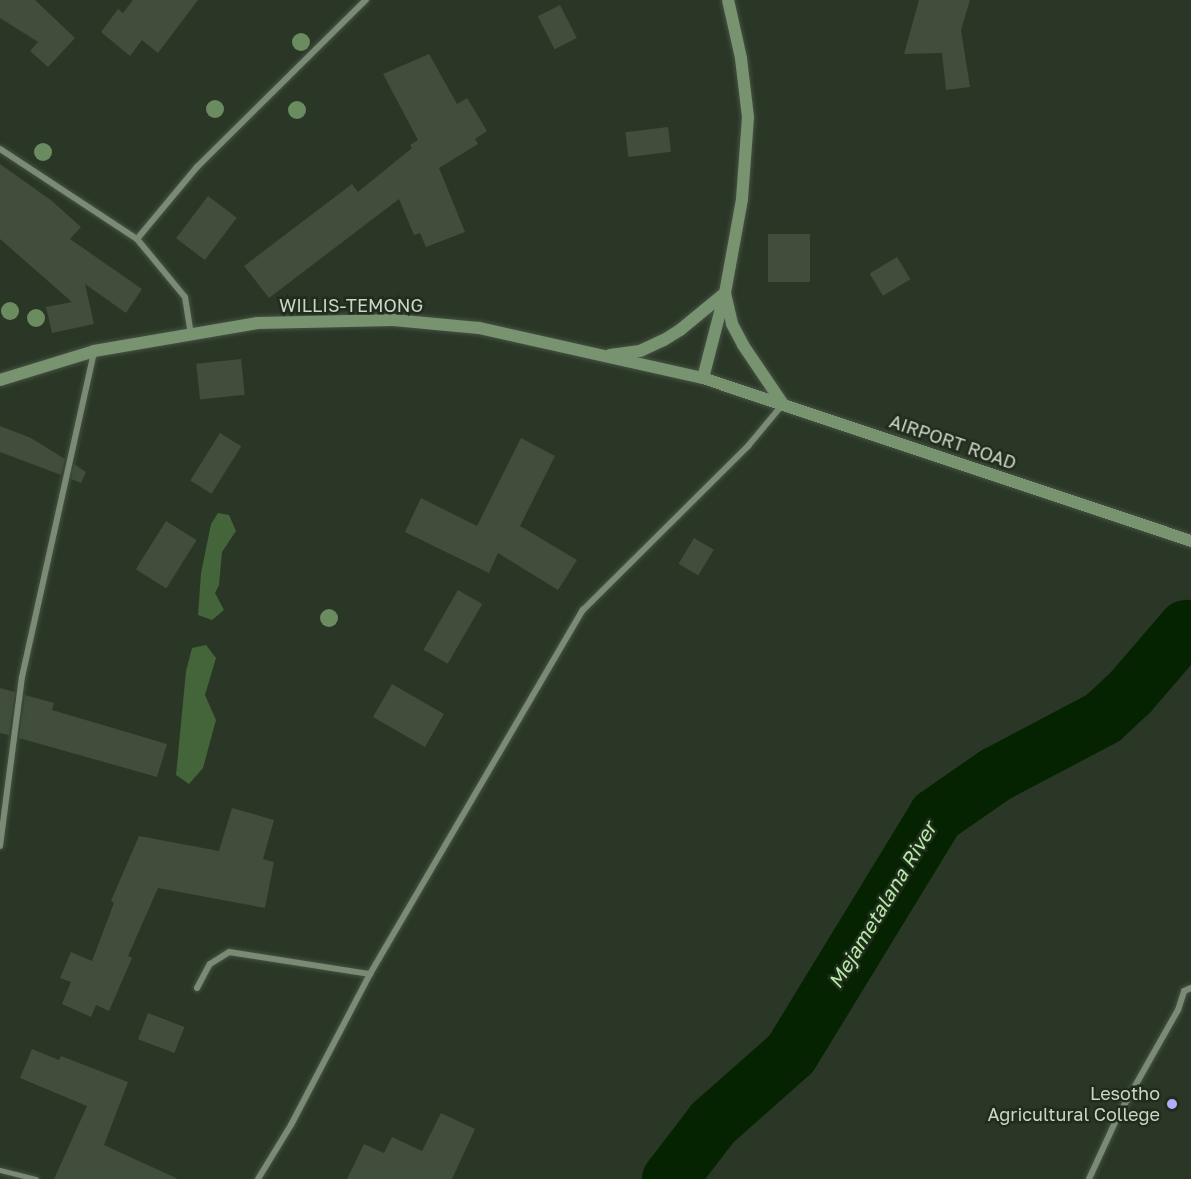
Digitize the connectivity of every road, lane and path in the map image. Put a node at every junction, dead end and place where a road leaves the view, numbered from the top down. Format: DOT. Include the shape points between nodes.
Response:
graph roads {
  1 [pos="366,0"];
  2 [pos="728,0"];
  3 [pos="0,149"];
  4 [pos="137,239"];
  5 [pos="725,293"];
  6 [pos="191,333"];
  7 [pos="94,351"];
  8 [pos="602,356"];
  9 [pos="703,378"];
  10 [pos="0,381"];
  11 [pos="783,404"];
  12 [pos="1191,541"];
  13 [pos="0,846"];
  14 [pos="370,974"];
  15 [pos="198,988"];
  16 [pos="1191,988"];
  17 [pos="0,1170"];
  18 [pos="36,1179"];
  19 [pos="258,1179"];
  20 [pos="1089,1179"];
  1 -- 4 [label="street" via="197,167"];
  2 -- 5 [label="main road" via="741,58 748,117 742,199"];
  3 -- 4 [label="street"];
  4 -- 6 [label="street" via="185,297"];
  5 -- 8 [label="main road" via="664,340 640,351"];
  5 -- 9 [label="main road"];
  5 -- 11 [label="main road" via="742,345"];
  6 -- 7 [label="main road, WILLIS-TEMONG"];
  6 -- 8 [label="main road, WILLIS-TEMONG" via="258,324 393,320 479,327"];
  7 -- 10 [label="main road, WILLIS-TEMONG"];
  7 -- 13 [label="street" via="22,677"];
  8 -- 9 [label="main road, WILLIS-TEMONG"];
  9 -- 11 [label="main road, AIRPORT ROAD"];
  11 -- 12 [label="main road, AIRPORT ROAD"];
  11 -- 14 [label="street" via="723,471 583,609"];
  14 -- 15 [label="street" via="229,952 210,964"];
  14 -- 19 [label="street" via="291,1125"];
  16 -- 20 [label="street" via="1184,991 1178,1010 1118,1116"];
  17 -- 18 [label="lane"];
}
